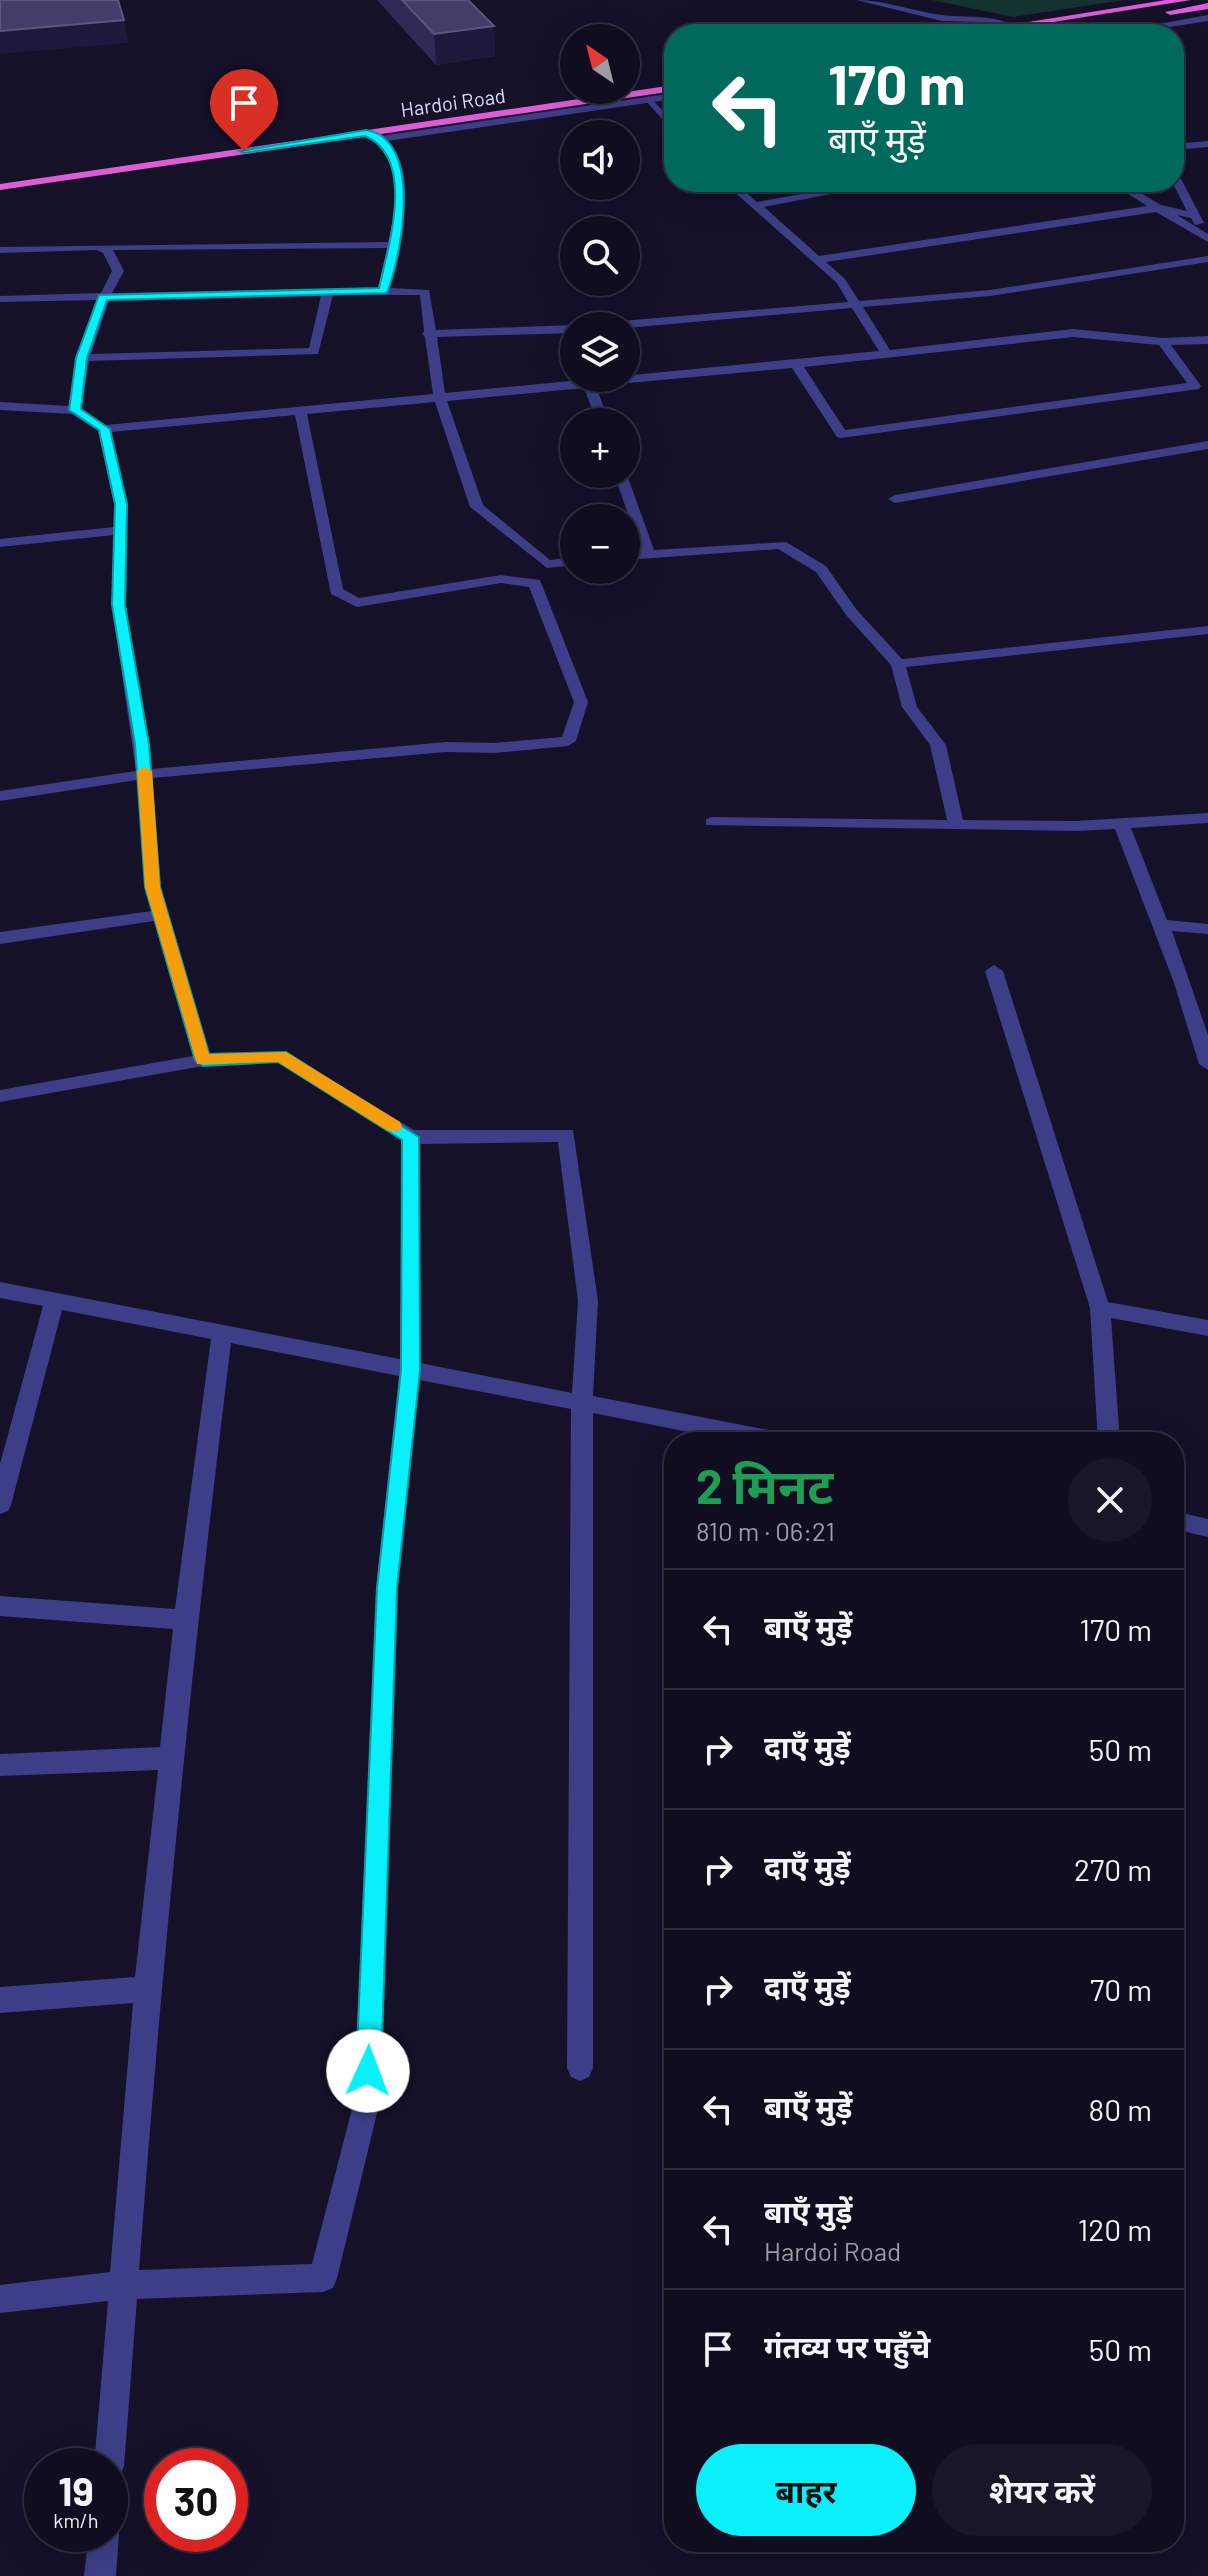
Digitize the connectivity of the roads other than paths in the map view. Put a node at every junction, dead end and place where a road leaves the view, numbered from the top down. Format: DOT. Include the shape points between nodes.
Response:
graph roads {
  1 [pos="860,0"];
  2 [pos="911,0"];
  3 [pos="1186,0"];
  4 [pos="1208,6"];
  5 [pos="1208,18"];
  6 [pos="978,19"];
  7 [pos="1001,24"];
  8 [pos="1024,24"];
  9 [pos="1094,24"];
  10 [pos="1170,24"];
  11 [pos="664,78"];
  12 [pos="640,82"];
  13 [pos="664,89"];
  14 [pos="560,94"];
  15 [pos="664,97"];
  16 [pos="649,99"];
  17 [pos="664,117"];
  18 [pos="366,133"];
  19 [pos="380,139"];
  20 [pos="1208,144"];
  21 [pos="1184,146"];
  22 [pos="0,185"];
  23 [pos="739,192"];
  24 [pos="832,192"];
  25 [pos="1132,192"];
  26 [pos="1183,192"];
  27 [pos="754,206"];
  28 [pos="1158,208"];
  29 [pos="1196,216"];
  30 [pos="1207,238"];
  31 [pos="393,245"];
  32 [pos="99,247"];
  33 [pos="0,250"];
  34 [pos="1208,259"];
  35 [pos="817,260"];
  36 [pos="383,291"];
  37 [pos="328,292"];
  38 [pos="103,297"];
  39 [pos="0,299"];
  40 [pos="857,306"];
  41 [pos="640,324"];
  42 [pos="560,329"];
  43 [pos="428,334"];
  44 [pos="1208,340"];
  45 [pos="1163,342"];
  46 [pos="887,354"];
  47 [pos="82,358"];
  48 [pos="796,364"];
  49 [pos="640,378"];
  50 [pos="560,386"];
  51 [pos="439,396"];
  52 [pos="0,406"];
  53 [pos="300,409"];
  54 [pos="75,410"];
  55 [pos="104,429"];
  56 [pos="1208,445"];
  57 [pos="626,488"];
  58 [pos="895,499"];
  59 [pos="120,530"];
  60 [pos="0,543"];
  61 [pos="649,554"];
  62 [pos="640,555"];
  63 [pos="560,563"];
  64 [pos="1208,630"];
  65 [pos="898,664"];
  66 [pos="145,774"];
  67 [pos="0,796"];
  68 [pos="1208,818"];
  69 [pos="712,822"];
  70 [pos="1121,823"];
  71 [pos="956,825"];
  72 [pos="161,915"];
  73 [pos="1160,925"];
  74 [pos="1208,929"];
  75 [pos="0,938"];
  76 [pos="994,971"];
  77 [pos="203,1060"];
  78 [pos="1208,1064"];
  79 [pos="0,1096"];
  80 [pos="411,1137"];
  81 [pos="0,1290"];
  82 [pos="54,1301"];
  83 [pos="1100,1308"];
  84 [pos="1208,1328"];
  85 [pos="222,1333"];
  86 [pos="410,1370"];
  87 [pos="582,1404"];
  88 [pos="731,1432"];
  89 [pos="1108,1432"];
  90 [pos="0,1505"];
  91 [pos="1184,1522"];
  92 [pos="1208,1528"];
  93 [pos="0,1606"];
  94 [pos="185,1620"];
  95 [pos="170,1758"];
  96 [pos="0,1765"];
  97 [pos="147,1989"];
  98 [pos="0,2000"];
  99 [pos="580,2068"];
  100 [pos="122,2285"];
  101 [pos="0,2299"];
  102 [pos="110,2448"];
  103 [pos="102,2552"];
  104 [pos="100,2576"];
  1 -- 6 [label="street" via="942,18"];
  2 -- 6 [label="street" via="962,10"];
  3 -- 8 [label="highway"];
  4 -- 9 [label="highway"];
  5 -- 10 [label="street"];
  6 -- 7 [label="street"];
  11 -- 12 [label="highway"];
  13 -- 18 [label="highway, Hardoi Road"];
  14 -- 22 [label="highway, Hardoi Road"];
  15 -- 16 [label="street"];
  16 -- 17 [label="street"];
  16 -- 19 [label="street"];
  18 -- 19 [label="street"];
  18 -- 22 [label="highway, Hardoi Road"];
  19 -- 31 [label="street" via="397,166 401,209"];
  20 -- 21 [label="street"];
  23 -- 27 [label="street"];
  24 -- 27 [label="street"];
  25 -- 28 [label="street"];
  26 -- 29 [label="street"];
  27 -- 35 [label="street"];
  28 -- 29 [label="street"];
  28 -- 30 [label="street"];
  28 -- 35 [label="street"];
  29 -- 30 [label="street"];
  31 -- 32 [label="street"];
  31 -- 36 [label="street"];
  32 -- 33 [label="street"];
  32 -- 38 [label="street" via="108,251 118,271"];
  34 -- 40 [label="street" via="990,293"];
  35 -- 40 [label="street" via="841,281"];
  36 -- 37 [label="street"];
  36 -- 43 [label="street" via="425,292"];
  37 -- 38 [label="street"];
  37 -- 47 [label="street" via="314,351"];
  38 -- 39 [label="street"];
  38 -- 47 [label="street"];
  40 -- 41 [label="street"];
  40 -- 46 [label="street"];
  42 -- 43 [label="street"];
  43 -- 51 [label="street"];
  44 -- 45 [label="street"];
  45 -- 46 [label="street" via="1073,333"];
  45 -- 48 [label="street" via="1195,386 841,434"];
  46 -- 48 [label="street"];
  47 -- 54 [label="street"];
  48 -- 49 [label="street"];
  50 -- 51 [label="street"];
  51 -- 53 [label="street"];
  51 -- 63 [label="street" via="477,507 547,564"];
  52 -- 54 [label="street"];
  53 -- 55 [label="street"];
  53 -- 66 [label="street" via="336,591 357,603 501,579 535,583 581,702 568,741"];
  54 -- 55 [label="street"];
  55 -- 59 [label="street" via="121,504"];
  56 -- 58 [label="street"];
  57 -- 61 [label="street"];
  59 -- 60 [label="street"];
  59 -- 66 [label="street" via="119,605"];
  61 -- 62 [label="street"];
  61 -- 65 [label="street" via="781,545 821,569"];
  64 -- 65 [label="street"];
  65 -- 71 [label="street" via="910,707 938,745"];
  66 -- 67 [label="street"];
  66 -- 72 [label="street" via="153,887"];
  68 -- 70 [label="street"];
  69 -- 71 [label="street"];
  70 -- 71 [label="street"];
  70 -- 73 [label="street"];
  72 -- 75 [label="street"];
  72 -- 77 [label="street"];
  73 -- 74 [label="street"];
  73 -- 78 [label="street"];
  76 -- 83 [label="street"];
  77 -- 79 [label="street"];
  77 -- 80 [label="street" via="280,1056"];
  80 -- 86 [label="street"];
  80 -- 87 [label="street" via="566,1135 588,1301"];
  81 -- 82 [label="street"];
  82 -- 85 [label="street"];
  82 -- 90 [label="street"];
  83 -- 84 [label="street"];
  83 -- 89 [label="street"];
  85 -- 86 [label="street"];
  85 -- 94 [label="street"];
  86 -- 87 [label="street"];
  86 -- 100 [label="street" via="387,1588 367,2101 323,2278"];
  87 -- 88 [label="street"];
  87 -- 99 [label="street"];
  91 -- 92 [label="street"];
  93 -- 94 [label="street"];
  94 -- 95 [label="street"];
  95 -- 96 [label="street"];
  95 -- 97 [label="street"];
  97 -- 98 [label="street"];
  97 -- 100 [label="street"];
  100 -- 101 [label="street"];
  100 -- 102 [label="street"];
  103 -- 104 [label="street"];
}
